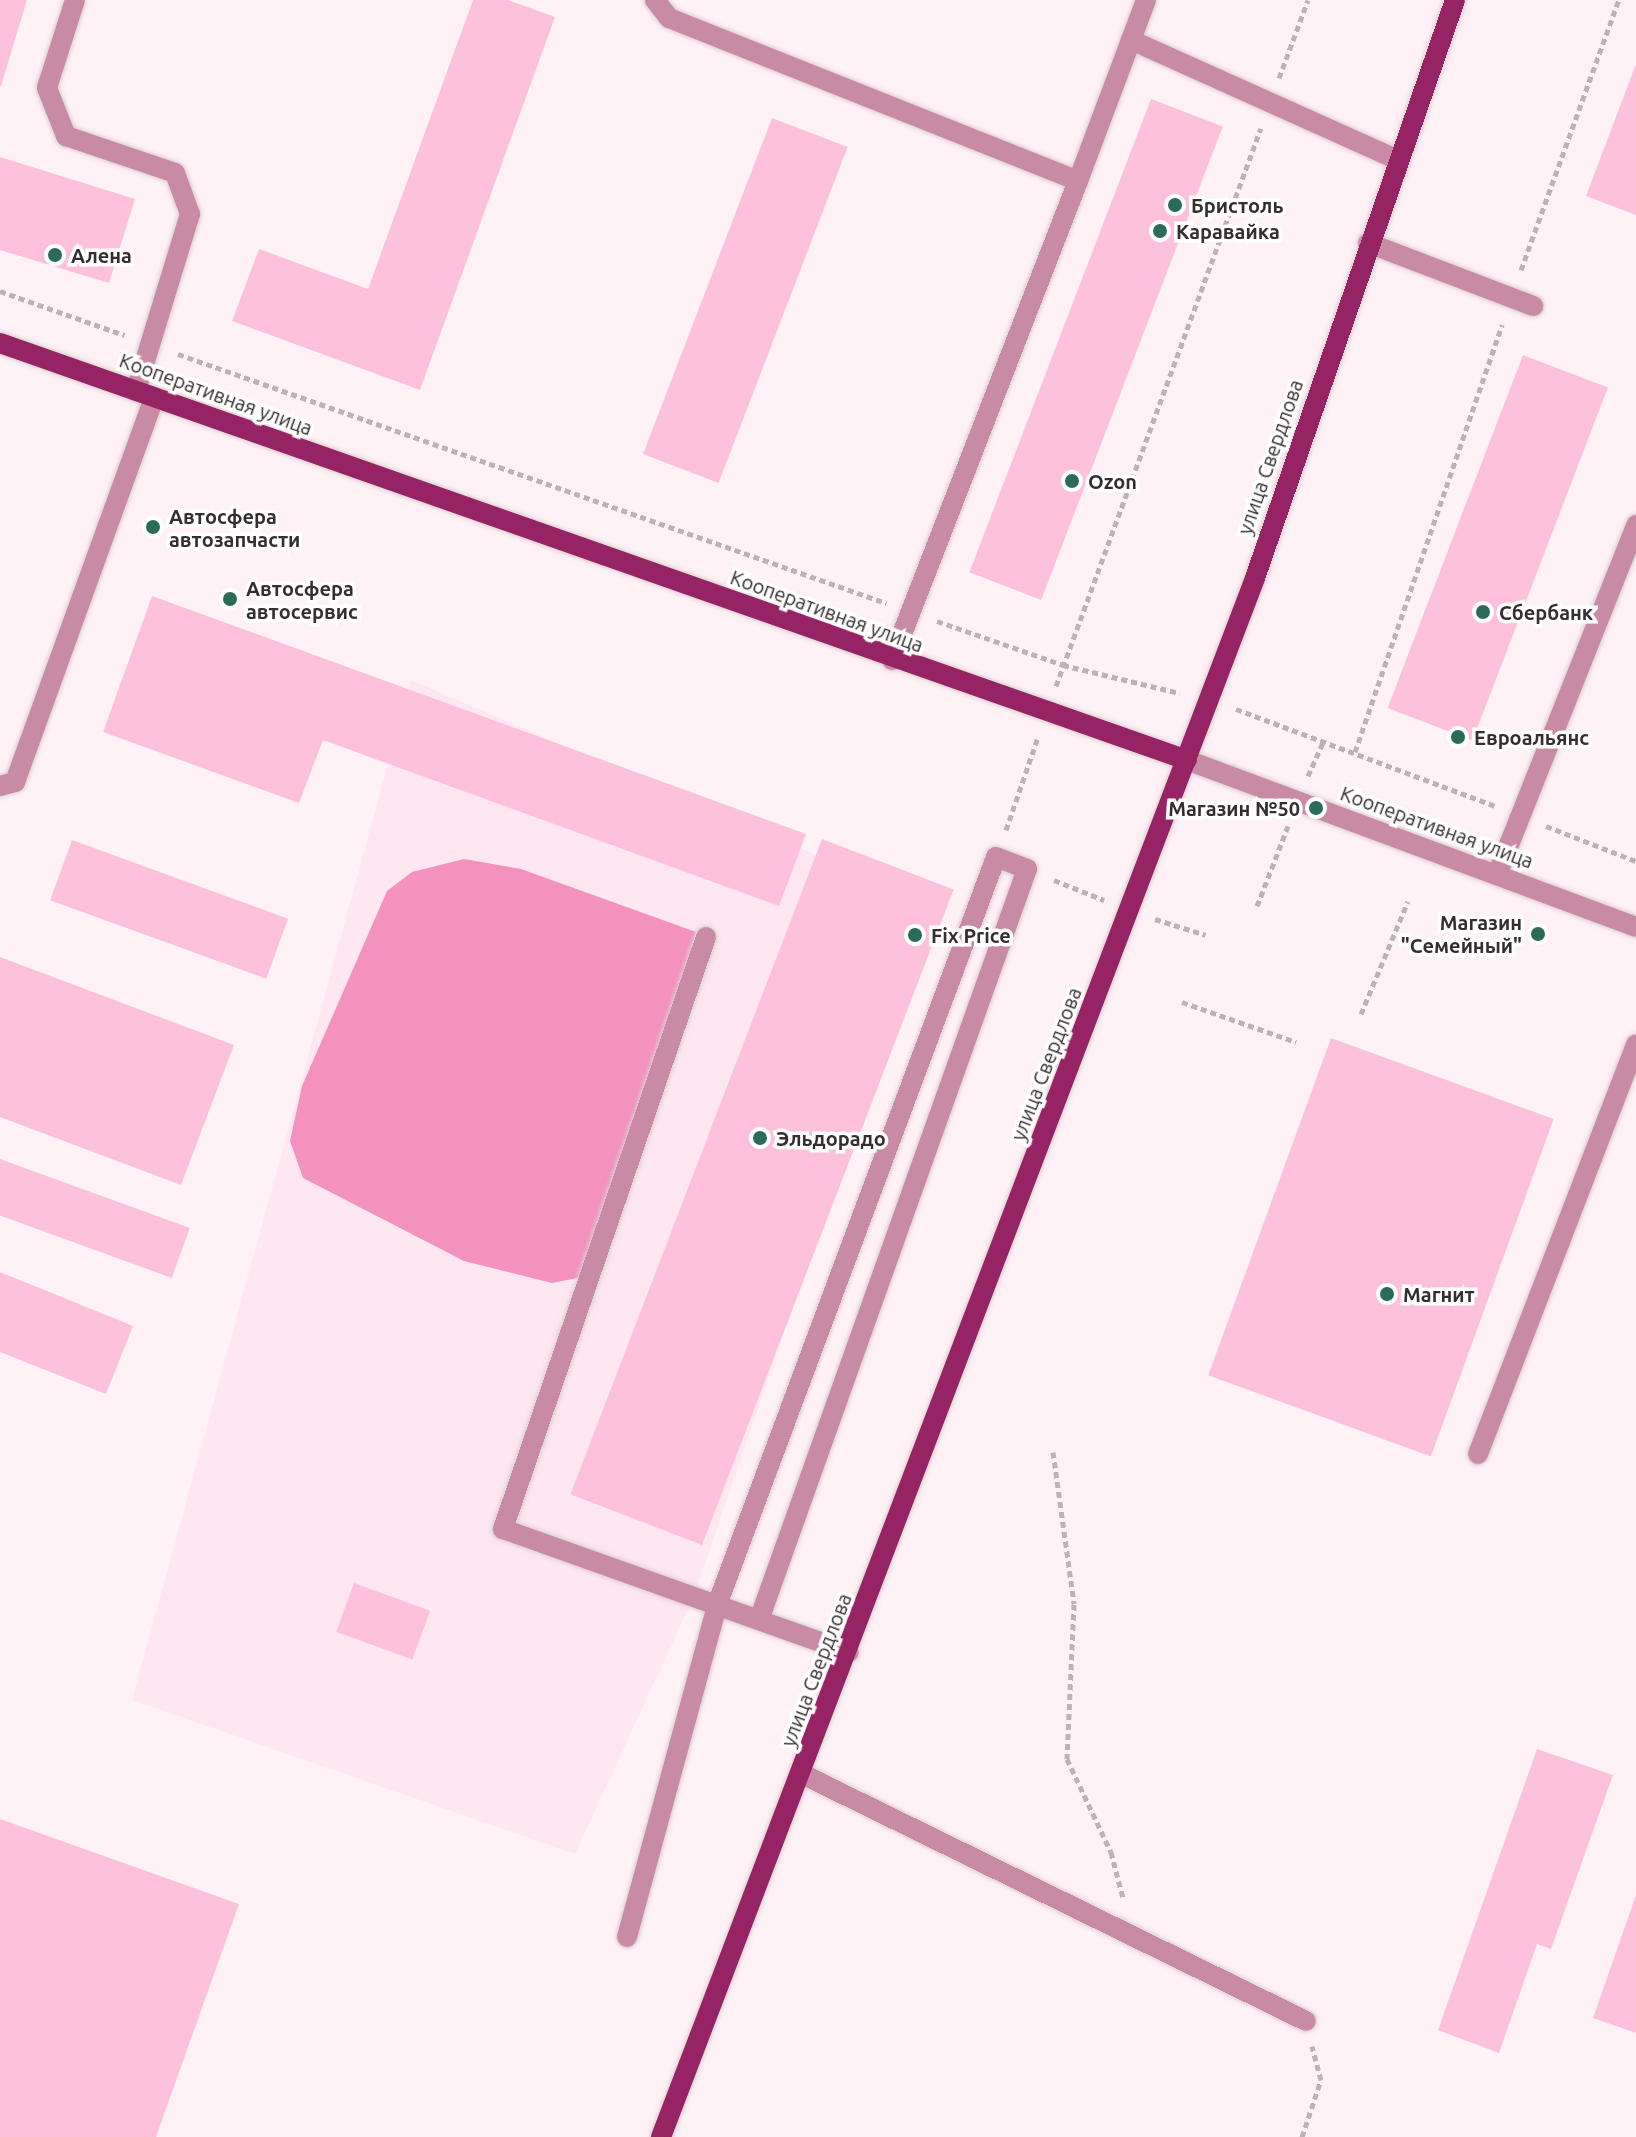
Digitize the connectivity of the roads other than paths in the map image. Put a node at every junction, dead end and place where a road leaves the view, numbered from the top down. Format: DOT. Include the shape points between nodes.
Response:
graph roads {
  1 [pos="75,0"];
  2 [pos="655,0"];
  3 [pos="1146,0"];
  4 [pos="1455,0"];
  5 [pos="1131,40"];
  6 [pos="1396,159"];
  7 [pos="1078,181"];
  8 [pos="1368,243"];
  9 [pos="1533,306"];
  10 [pos="0,343"];
  11 [pos="145,395"];
  12 [pos="1636,525"];
  13 [pos="892,660"];
  14 [pos="1187,760"];
  15 [pos="0,786"];
  16 [pos="1497,875"];
  17 [pos="1636,927"];
  18 [pos="706,937"];
  19 [pos="1636,1044"];
  20 [pos="1478,1454"];
  21 [pos="717,1605"];
  22 [pos="759,1620"];
  23 [pos="849,1652"];
  24 [pos="802,1774"];
  25 [pos="627,1937"];
  26 [pos="1306,2021"];
  27 [pos="661,2137"];
  1 -- 11 [label="street" via="47,88 66,136 175,173 190,214 151,344"];
  2 -- 7 [label="street" via="669,18"];
  3 -- 5 [label="street"];
  4 -- 6 [label="main road, улица Свердлова"];
  5 -- 6 [label="street"];
  5 -- 7 [label="street"];
  6 -- 8 [label="main road, улица Свердлова"];
  7 -- 13 [label="street"];
  8 -- 9 [label="street"];
  8 -- 14 [label="main road, улица Свердлова"];
  10 -- 11 [label="main road, Кооперативная улица"];
  11 -- 13 [label="main road, Кооперативная улица"];
  11 -- 15 [label="street" via="15,782"];
  12 -- 16 [label="street"];
  13 -- 14 [label="main road, Кооперативная улица"];
  14 -- 16 [label="street, Кооперативная улица"];
  14 -- 23 [label="main road, улица Свердлова"];
  16 -- 17 [label="street, Кооперативная улица"];
  18 -- 21 [label="street" via="503,1529"];
  19 -- 20 [label="street"];
  21 -- 22 [label="street"];
  21 -- 22 [label="street" via="996,857 1027,869"];
  21 -- 25 [label="street"];
  22 -- 23 [label="street"];
  23 -- 24 [label="main road, улица Свердлова"];
  24 -- 26 [label="street"];
  24 -- 27 [label="main road, улица Свердлова"];
}
